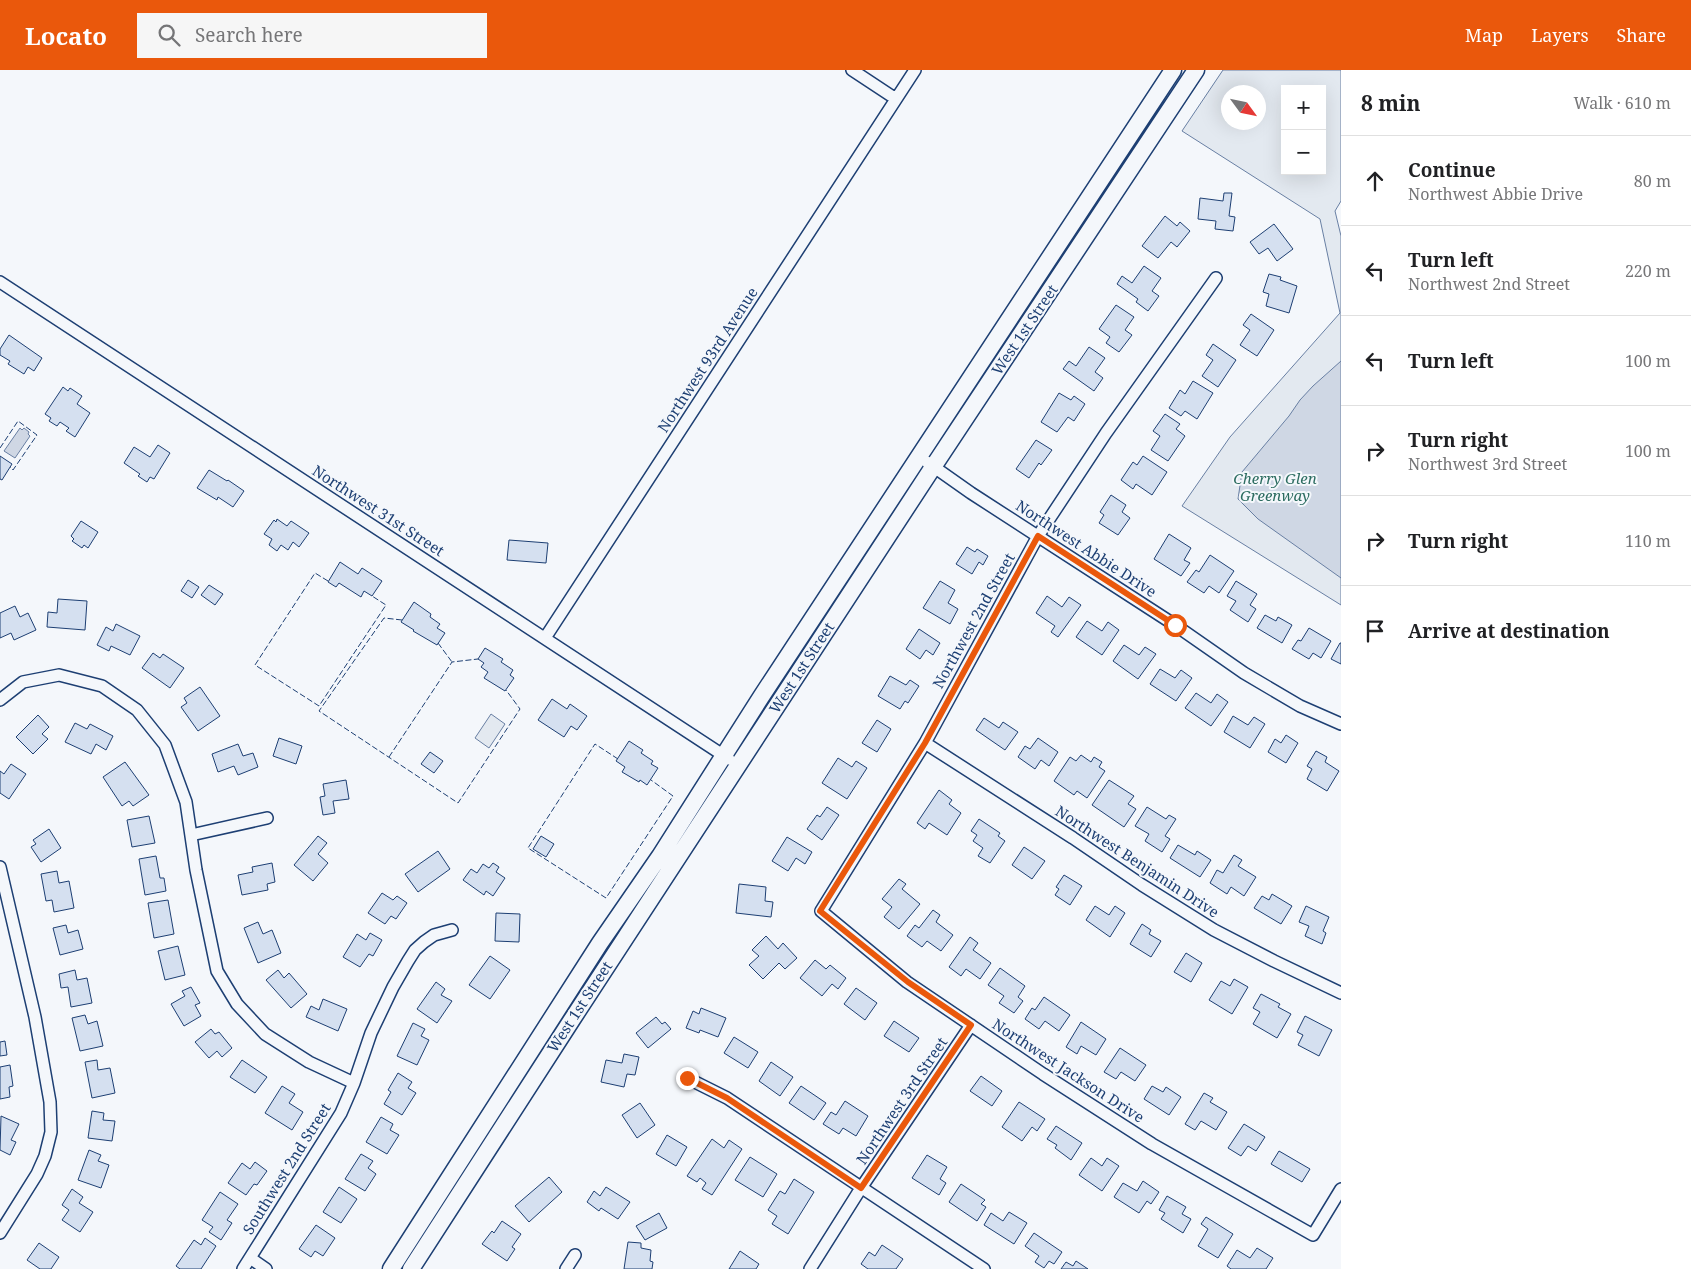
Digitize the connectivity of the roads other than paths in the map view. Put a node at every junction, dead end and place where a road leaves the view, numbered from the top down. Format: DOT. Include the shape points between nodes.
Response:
graph roads {
  1 [pos="852,70"];
  2 [pos="915,70"];
  3 [pos="1173,70"];
  4 [pos="1196,70"];
  5 [pos="896,100"];
  6 [pos="1216,278"];
  7 [pos="0,282"];
  8 [pos="919,458"];
  9 [pos="934,467"];
  10 [pos="1038,536"];
  11 [pos="545,638"];
  12 [pos="0,700"];
  13 [pos="1341,724"];
  14 [pos="925,743"];
  15 [pos="723,756"];
  16 [pos="739,765"];
  17 [pos="267,818"];
  18 [pos="191,835"];
  19 [pos="0,867"];
  20 [pos="820,911"];
  21 [pos="452,930"];
  22 [pos="1341,993"];
  23 [pos="971,1025"];
  24 [pos="687,1078"];
  25 [pos="354,1084"];
  26 [pos="861,1188"];
  27 [pos="1341,1189"];
  28 [pos="0,1233"];
  29 [pos="576,1255"];
  30 [pos="250,1258"];
  31 [pos="243,1269"];
  32 [pos="266,1269"];
  33 [pos="391,1269"];
  34 [pos="411,1269"];
  35 [pos="566,1269"];
  36 [pos="810,1269"];
  37 [pos="984,1269"];
  1 -- 5 [label="street"];
  2 -- 5 [label="street, Northwest 93rd Avenue"];
  3 -- 8 [label="main road, West 1st Street"];
  4 -- 9 [label="main road, West 1st Street"];
  5 -- 11 [label="street, Northwest 93rd Avenue"];
  6 -- 10 [label="street, Northwest 2nd Street" via="1106,433"];
  7 -- 11 [label="street, Northwest 31st Street"];
  8 -- 9 [label="street, Northwest Abbie Drive"];
  8 -- 15 [label="main road, West 1st Street"];
  9 -- 10 [label="street, Northwest Abbie Drive"];
  9 -- 16 [label="main road, West 1st Street"];
  10 -- 13 [label="street, Northwest Abbie Drive" via="1244,673 1300,706"];
  10 -- 14 [label="street, Northwest 2nd Street"];
  11 -- 15 [label="street, Northwest 31st Street"];
  12 -- 18 [label="street" via="23,682 59,675 102,686 137,710 165,745 186,802"];
  14 -- 20 [label="street, Northwest 2nd Street"];
  14 -- 22 [label="street, Northwest Benjamin Drive" via="1214,930"];
  15 -- 16 [label="street, Northwest 31st Street"];
  15 -- 33 [label="main road, West 1st Street"];
  16 -- 34 [label="main road, West 1st Street"];
  17 -- 18 [label="street"];
  18 -- 25 [label="street" via="217,971 237,1004 265,1034 309,1062"];
  19 -- 28 [label="street" via="35,1017 50,1102 51,1132 37,1174"];
  20 -- 23 [label="street, Northwest Jackson Drive" via="908,982"];
  21 -- 25 [label="street, Southwest 2nd Street" via="434,935 415,950 408,961 371,1033"];
  23 -- 26 [label="street, Northwest 3rd Street"];
  23 -- 27 [label="street, Northwest Jackson Drive" via="1152,1144 1313,1235"];
  24 -- 26 [label="street" via="727,1098"];
  25 -- 30 [label="street, Southwest 2nd Street" via="325,1141"];
  26 -- 36 [label="street, Northwest 3rd Street"];
  26 -- 37 [label="street"];
  29 -- 35 [label="street"];
  30 -- 31 [label="street, Southwest 2nd Street"];
  30 -- 32 [label="street"];
}
